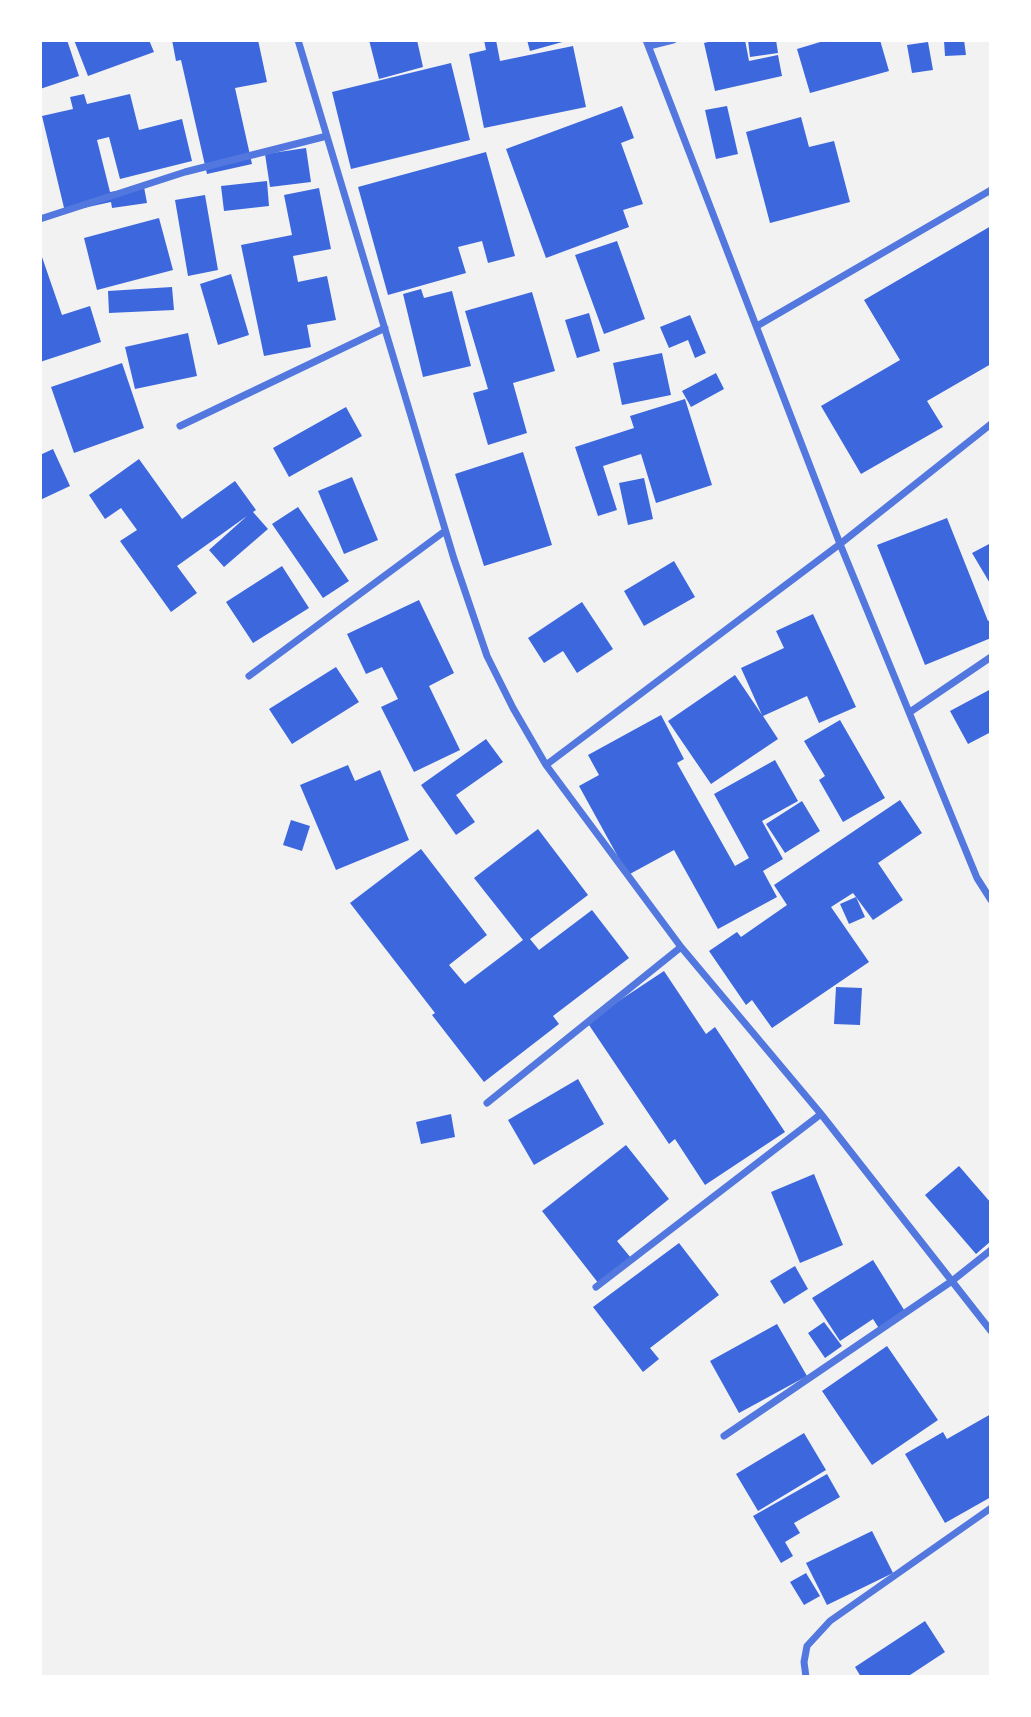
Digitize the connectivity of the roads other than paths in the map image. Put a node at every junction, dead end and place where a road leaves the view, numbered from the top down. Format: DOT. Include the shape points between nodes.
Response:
graph roads {
  1 [pos="299,40"];
  2 [pos="673,40"];
  3 [pos="647,43"];
  4 [pos="327,136"];
  5 [pos="991,190"];
  6 [pos="40,219"];
  7 [pos="757,326"];
  8 [pos="385,328"];
  9 [pos="991,424"];
  10 [pos="180,426"];
  11 [pos="445,531"];
  12 [pos="840,544"];
  13 [pos="991,657"];
  14 [pos="249,676"];
  15 [pos="910,712"];
  16 [pos="546,765"];
  17 [pos="991,900"];
  18 [pos="681,947"];
  19 [pos="487,1102"];
  20 [pos="821,1114"];
  21 [pos="991,1250"];
  22 [pos="951,1281"];
  23 [pos="596,1287"];
  24 [pos="991,1331"];
  25 [pos="724,1436"];
  26 [pos="991,1508"];
  27 [pos="806,1677"];
  1 -- 4 [label="street"];
  2 -- 3 [label="street"];
  3 -- 7 [label="street"];
  4 -- 6 [label="street" via="185,172"];
  4 -- 8 [label="street"];
  5 -- 7 [label="street"];
  7 -- 12 [label="street"];
  8 -- 10 [label="street"];
  8 -- 11 [label="street"];
  9 -- 12 [label="street"];
  11 -- 14 [label="street"];
  11 -- 16 [label="street" via="487,656"];
  12 -- 15 [label="street"];
  12 -- 16 [label="street"];
  13 -- 15 [label="street"];
  15 -- 17 [label="street" via="977,878"];
  16 -- 18 [label="street"];
  18 -- 19 [label="street"];
  18 -- 20 [label="street"];
  20 -- 22 [label="street"];
  20 -- 23 [label="street"];
  21 -- 22 [label="street"];
  22 -- 24 [label="street"];
  22 -- 25 [label="street"];
  26 -- 27 [label="street" via="830,1620 807,1646"];
}
